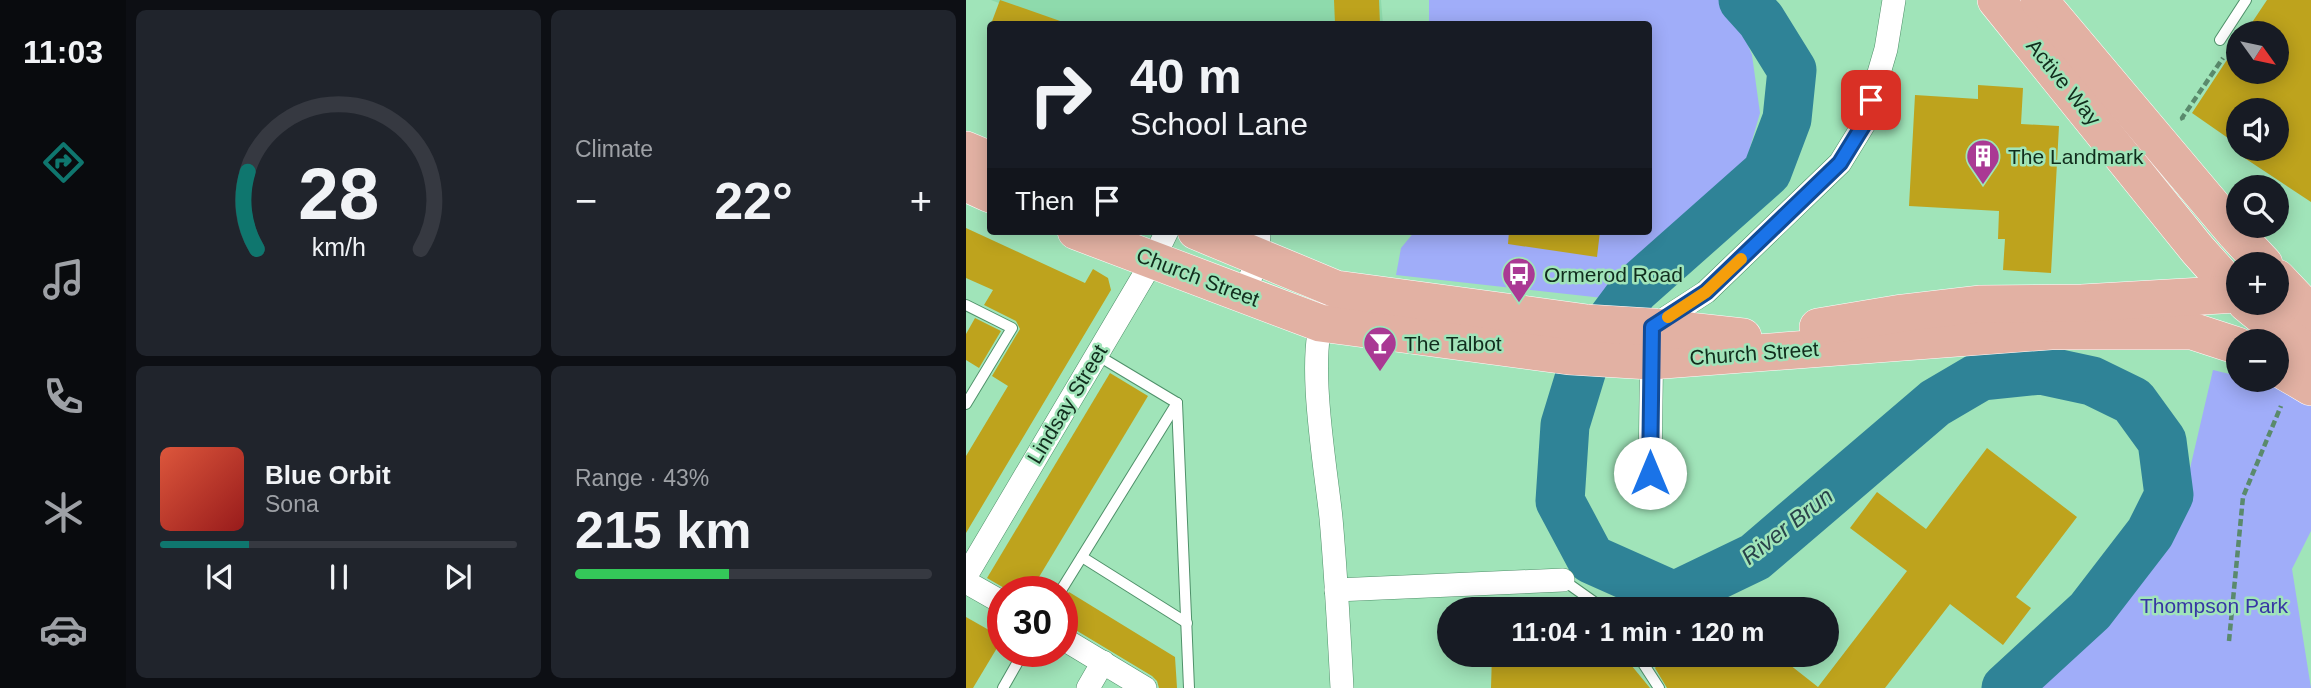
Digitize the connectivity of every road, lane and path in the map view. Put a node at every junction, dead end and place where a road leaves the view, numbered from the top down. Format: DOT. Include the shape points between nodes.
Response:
graph roads {
  1 [pos="1894,0"];
  2 [pos="1996,0"];
  3 [pos="2039,0"];
  4 [pos="2246,0"];
  5 [pos="2220,40"];
  6 [pos="2189,130"];
  7 [pos="966,150"];
  8 [pos="987,159"];
  9 [pos="966,183"];
  10 [pos="987,193"];
  11 [pos="1100,235"];
  12 [pos="1215,235"];
  13 [pos="1258,244"];
  14 [pos="1160,245"];
  15 [pos="2239,249"];
  16 [pos="2226,281"];
  17 [pos="1336,289"];
  18 [pos="1244,295"];
  19 [pos="2226,295"];
  20 [pos="966,304"];
  21 [pos="2226,309"];
  22 [pos="2255,315"];
  23 [pos="1320,323"];
  24 [pos="2192,331"];
  25 [pos="1627,334"];
  26 [pos="2226,342"];
  27 [pos="1097,355"];
  28 [pos="2298,372"];
  29 [pos="1177,402"];
  30 [pos="966,404"];
  31 [pos="1650,473"];
  32 [pos="1082,557"];
  33 [pos="966,576"];
  34 [pos="1070,576"];
  35 [pos="1563,580"];
  36 [pos="966,582"];
  37 [pos="1336,590"];
  38 [pos="987,594"];
  39 [pos="1587,597"];
  40 [pos="1186,623"];
  41 [pos="2229,641"];
  42 [pos="1078,647"];
  43 [pos="1103,662"];
  44 [pos="1015,667"];
  45 [pos="1645,667"];
  46 [pos="1003,688"];
  47 [pos="1088,688"];
  48 [pos="1145,688"];
  49 [pos="1189,688"];
  50 [pos="1342,688"];
  51 [pos="1659,688"];
  1 -- 25 [label="street" via="1886,49 1864,124 1840,163 1706,292"];
  2 -- 16 [label="main road, Active Way"];
  3 -- 15 [label="main road, Active Way"];
  4 -- 5 [label="lane"];
  5 -- 6 [label="path" via="2230,47 2182,118"];
  7 -- 8 [label="main road"];
  9 -- 10 [label="main road"];
  11 -- 14 [label="main road, Church Street"];
  12 -- 13 [label="main road, Church Street"];
  13 -- 17 [label="main road, Church Street"];
  13 -- 18 [label="street"];
  14 -- 18 [label="main road, Church Street"];
  14 -- 27 [label="street, Lindsay Street"];
  17 -- 23 [label="street"];
  17 -- 25 [label="main road, Church Street"];
  18 -- 23 [label="main road, Church Street"];
  19 -- 25 [label="main road, Church Street" via="1979,304 1751,338"];
  20 -- 30 [label="lane" via="1012,328"];
  21 -- 24 [label="main road"];
  22 -- 28 [label="main road"];
  23 -- 25 [label="main road, Church Street" via="1585,357"];
  23 -- 37 [label="street" via="1316,371"];
  24 -- 25 [label="main road, Church Street"];
  24 -- 26 [label="main road, Church Street"];
  25 -- 31 [label="street"];
  27 -- 29 [label="lane"];
  27 -- 33 [label="street, Lindsay Street"];
  28 -- 41 [label="path" via="2243,497"];
  29 -- 32 [label="lane"];
  29 -- 40 [label="lane"];
  32 -- 34 [label="lane"];
  32 -- 40 [label="lane"];
  35 -- 37 [label="street"];
  35 -- 39 [label="lane"];
  36 -- 38 [label="street"];
  37 -- 50 [label="street"];
  40 -- 49 [label="lane"];
  42 -- 43 [label="street"];
  43 -- 47 [label="street"];
  43 -- 48 [label="street"];
  44 -- 46 [label="lane"];
  45 -- 51 [label="lane"];
}
